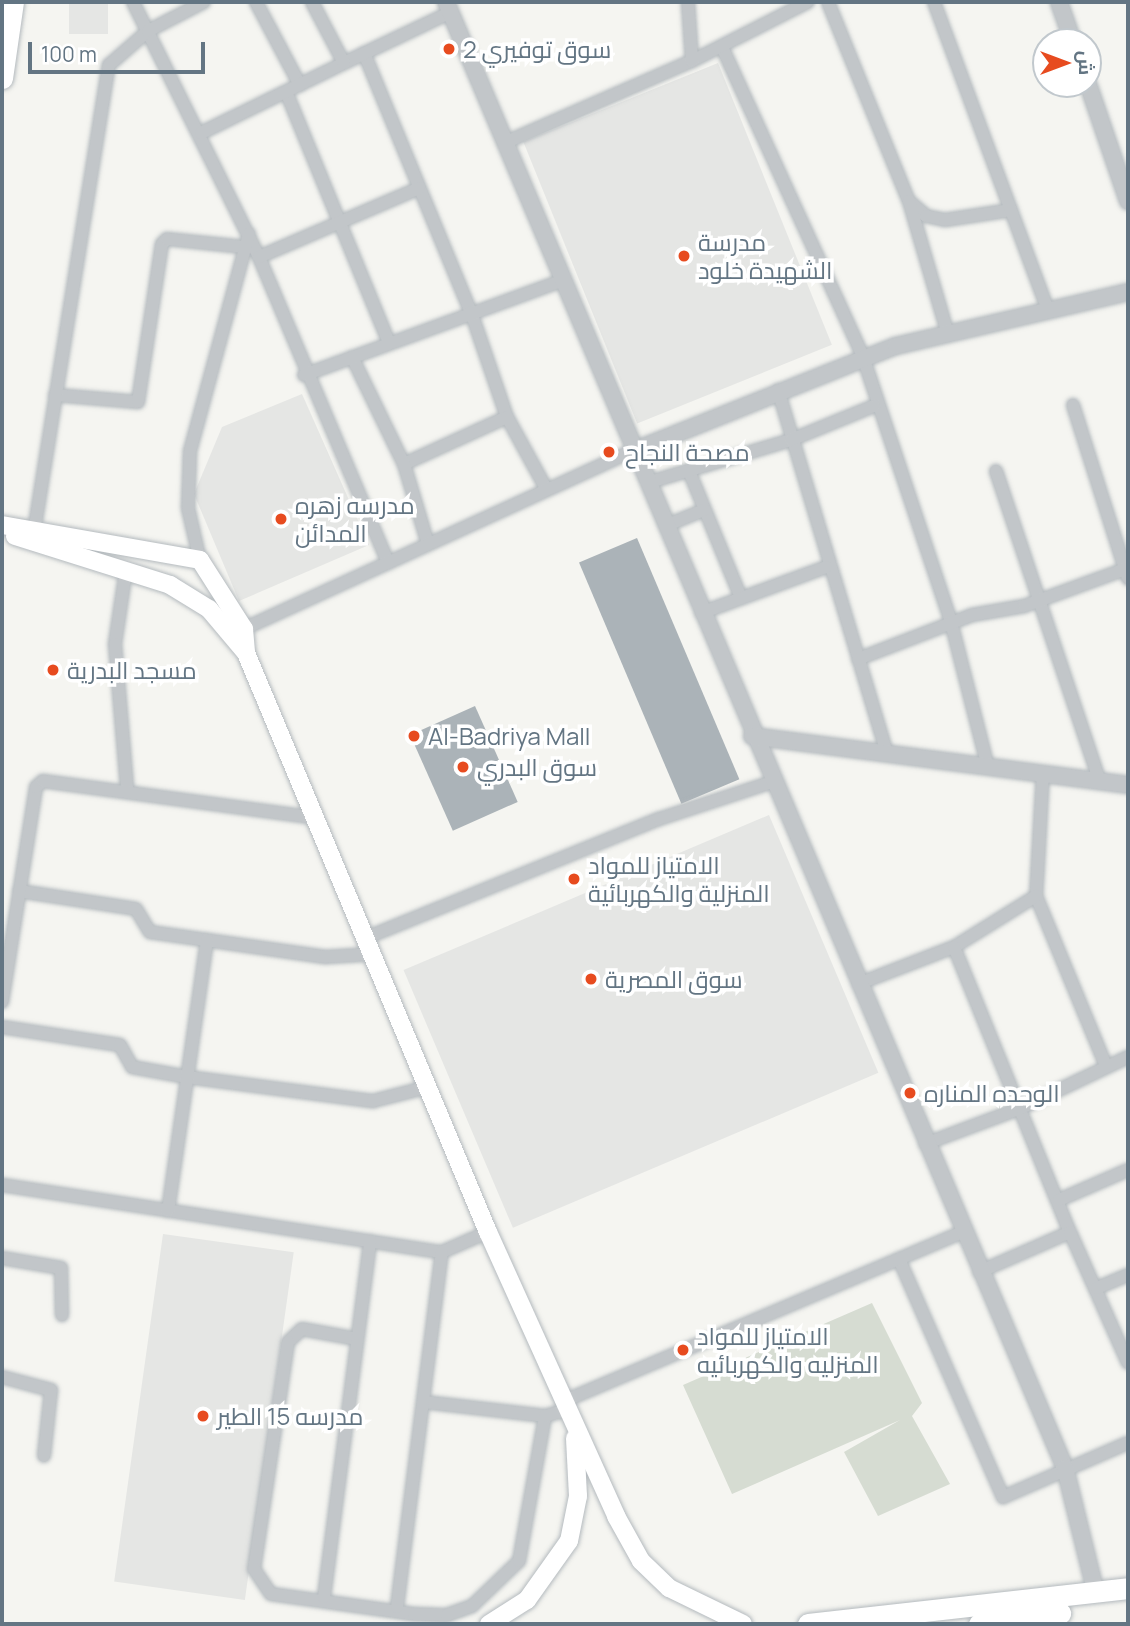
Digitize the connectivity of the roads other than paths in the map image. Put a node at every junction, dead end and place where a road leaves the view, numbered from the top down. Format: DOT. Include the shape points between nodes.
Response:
graph roads {
  1 [pos="13,2"];
  2 [pos="133,2"];
  3 [pos="204,2"];
  4 [pos="256,2"];
  5 [pos="312,2"];
  6 [pos="688,2"];
  7 [pos="808,2"];
  8 [pos="828,2"];
  9 [pos="934,2"];
  10 [pos="1059,2"];
  11 [pos="448,7"];
  12 [pos="1068,28"];
  13 [pos="148,31"];
  14 [pos="722,47"];
  15 [pos="364,53"];
  16 [pos="692,61"];
  17 [pos="344,63"];
  18 [pos="2,78"];
  19 [pos="300,85"];
  20 [pos="287,93"];
  21 [pos="1093,98"];
  22 [pos="201,133"];
  23 [pos="504,144"];
  24 [pos="419,188"];
  25 [pos="909,201"];
  26 [pos="1128,201"];
  27 [pos="1011,211"];
  28 [pos="339,223"];
  29 [pos="248,234"];
  30 [pos="243,247"];
  31 [pos="259,257"];
  32 [pos="562,280"];
  33 [pos="1128,292"];
  34 [pos="1048,310"];
  35 [pos="471,312"];
  36 [pos="948,334"];
  37 [pos="389,343"];
  38 [pos="352,357"];
  39 [pos="863,357"];
  40 [pos="304,376"];
  41 [pos="778,390"];
  42 [pos="55,394"];
  43 [pos="1073,405"];
  44 [pos="874,406"];
  45 [pos="507,417"];
  46 [pos="791,440"];
  47 [pos="633,451"];
  48 [pos="404,464"];
  49 [pos="689,471"];
  50 [pos="996,471"];
  51 [pos="650,482"];
  52 [pos="547,490"];
  53 [pos="704,510"];
  54 [pos="2,525"];
  55 [pos="665,526"];
  56 [pos="2,532"];
  57 [pos="33,536"];
  58 [pos="429,544"];
  59 [pos="200,559"];
  60 [pos="388,563"];
  61 [pos="826,567"];
  62 [pos="127,570"];
  63 [pos="1127,571"];
  64 [pos="741,598"];
  65 [pos="1039,601"];
  66 [pos="701,613"];
  67 [pos="951,622"];
  68 [pos="237,632"];
  69 [pos="858,659"];
  70 [pos="752,736"];
  71 [pos="886,750"];
  72 [pos="987,764"];
  73 [pos="1043,772"];
  74 [pos="1100,780"];
  75 [pos="772,782"];
  76 [pos="1128,785"];
  77 [pos="127,788"];
  78 [pos="315,818"];
  79 [pos="19,891"];
  80 [pos="1037,896"];
  81 [pos="368,937"];
  82 [pos="207,940"];
  83 [pos="954,947"];
  84 [pos="375,954"];
  85 [pos="858,984"];
  86 [pos="2,1002"];
  87 [pos="2,1027"];
  88 [pos="1128,1057"];
  89 [pos="1106,1066"];
  90 [pos="187,1077"];
  91 [pos="428,1087"];
  92 [pos="1021,1108"];
  93 [pos="925,1144"];
  94 [pos="1128,1170"];
  95 [pos="2,1185"];
  96 [pos="1059,1200"];
  97 [pos="168,1211"];
  98 [pos="488,1232"];
  99 [pos="962,1232"];
  100 [pos="1070,1232"];
  101 [pos="370,1241"];
  102 [pos="442,1252"];
  103 [pos="2,1258"];
  104 [pos="899,1259"];
  105 [pos="979,1272"];
  106 [pos="1128,1275"];
  107 [pos="1097,1288"];
  108 [pos="62,1315"];
  109 [pos="357,1339"];
  110 [pos="1128,1363"];
  111 [pos="2,1377"];
  112 [pos="424,1402"];
  113 [pos="567,1412"];
  114 [pos="545,1416"];
  115 [pos="1128,1443"];
  116 [pos="44,1456"];
  117 [pos="1065,1468"];
  118 [pos="1128,1588"];
  119 [pos="1096,1593"];
  120 [pos="324,1597"];
  121 [pos="1128,1603"];
  122 [pos="397,1607"];
  123 [pos="489,1624"];
  124 [pos="743,1624"];
  125 [pos="807,1624"];
  126 [pos="979,1624"];
  1 -- 18 [label="highway"];
  2 -- 13 [label="street"];
  3 -- 13 [label="street"];
  4 -- 19 [label="street"];
  5 -- 17 [label="street"];
  6 -- 16 [label="street"];
  7 -- 14 [label="street"];
  8 -- 25 [label="street"];
  9 -- 27 [label="street"];
  10 -- 12 [label="street"];
  11 -- 15 [label="street"];
  11 -- 23 [label="street"];
  13 -- 22 [label="street"];
  13 -- 42 [label="street" via="109,65"];
  14 -- 16 [label="street"];
  14 -- 39 [label="street"];
  15 -- 17 [label="street"];
  15 -- 24 [label="street"];
  16 -- 23 [label="street"];
  17 -- 19 [label="street"];
  19 -- 20 [label="street"];
  20 -- 22 [label="street"];
  20 -- 28 [label="street"];
  21 -- 26 [label="street"];
  22 -- 29 [label="street"];
  23 -- 32 [label="street"];
  24 -- 28 [label="street"];
  24 -- 35 [label="street"];
  25 -- 27 [label="street" via="926,216 945,220"];
  25 -- 36 [label="street"];
  27 -- 34 [label="street"];
  28 -- 31 [label="street"];
  28 -- 37 [label="street"];
  29 -- 30 [label="street"];
  29 -- 31 [label="street"];
  30 -- 42 [label="street" via="167,239 162,244 138,402"];
  30 -- 59 [label="street" via="190,451 188,508"];
  31 -- 40 [label="street"];
  32 -- 35 [label="street"];
  32 -- 47 [label="street"];
  33 -- 34 [label="street"];
  34 -- 36 [label="street"];
  35 -- 37 [label="street"];
  35 -- 45 [label="street"];
  36 -- 39 [label="street"];
  37 -- 38 [label="street"];
  38 -- 40 [label="street"];
  38 -- 48 [label="street"];
  39 -- 41 [label="street"];
  39 -- 44 [label="street"];
  40 -- 60 [label="street"];
  41 -- 46 [label="street"];
  41 -- 47 [label="street"];
  42 -- 57 [label="street"];
  43 -- 63 [label="street"];
  44 -- 46 [label="street"];
  44 -- 67 [label="street"];
  45 -- 48 [label="street"];
  45 -- 52 [label="street"];
  46 -- 49 [label="street"];
  46 -- 61 [label="street"];
  47 -- 51 [label="street"];
  47 -- 52 [label="street"];
  48 -- 58 [label="street"];
  49 -- 51 [label="street"];
  49 -- 53 [label="street"];
  50 -- 65 [label="street"];
  51 -- 55 [label="street"];
  52 -- 58 [label="street"];
  53 -- 55 [label="street"];
  53 -- 64 [label="street"];
  54 -- 57 [label="main road"];
  55 -- 66 [label="street"];
  56 -- 57 [label="main road"];
  57 -- 59 [label="main road"];
  57 -- 62 [label="main road"];
  58 -- 60 [label="street"];
  59 -- 68 [label="main road"];
  60 -- 68 [label="street"];
  61 -- 64 [label="street"];
  61 -- 69 [label="street"];
  62 -- 68 [label="main road" via="188,594"];
  62 -- 77 [label="street" via="115,644"];
  63 -- 65 [label="street"];
  64 -- 66 [label="street"];
  65 -- 67 [label="street"];
  65 -- 74 [label="street"];
  66 -- 70 [label="street"];
  67 -- 69 [label="street"];
  67 -- 72 [label="street"];
  68 -- 78 [label="main road"];
  69 -- 71 [label="street"];
  70 -- 71 [label="street"];
  70 -- 75 [label="street"];
  71 -- 72 [label="street"];
  72 -- 73 [label="street"];
  73 -- 74 [label="street"];
  73 -- 80 [label="street"];
  74 -- 76 [label="street"];
  75 -- 81 [label="street" via="659,819"];
  75 -- 85 [label="street"];
  77 -- 78 [label="street"];
  77 -- 79 [label="street" via="51,781 36,787"];
  78 -- 81 [label="main road"];
  79 -- 82 [label="street" via="136,909 146,930"];
  79 -- 86 [label="street"];
  80 -- 83 [label="street"];
  80 -- 89 [label="street"];
  81 -- 84 [label="main road"];
  82 -- 84 [label="street" via="325,957"];
  82 -- 90 [label="street"];
  83 -- 85 [label="street"];
  83 -- 92 [label="street"];
  84 -- 91 [label="main road"];
  85 -- 93 [label="street"];
  87 -- 90 [label="street" via="120,1045 132,1067"];
  88 -- 89 [label="street"];
  89 -- 92 [label="street"];
  90 -- 91 [label="street" via="373,1101"];
  90 -- 97 [label="street"];
  91 -- 98 [label="main road"];
  92 -- 93 [label="street"];
  92 -- 96 [label="street"];
  93 -- 99 [label="street"];
  94 -- 96 [label="street"];
  95 -- 97 [label="street"];
  96 -- 100 [label="street"];
  97 -- 101 [label="street"];
  98 -- 102 [label="street"];
  98 -- 113 [label="main road"];
  99 -- 104 [label="street"];
  99 -- 105 [label="street"];
  100 -- 105 [label="street"];
  100 -- 107 [label="street"];
  101 -- 102 [label="street"];
  101 -- 109 [label="street"];
  102 -- 112 [label="street"];
  103 -- 108 [label="street" via="61,1268"];
  104 -- 113 [label="street"];
  104 -- 117 [label="street" via="1003,1497"];
  105 -- 117 [label="street"];
  106 -- 107 [label="street"];
  107 -- 110 [label="street"];
  109 -- 120 [label="street"];
  109 -- 120 [label="street" via="302,1329 288,1342 254,1569 271,1594"];
  111 -- 116 [label="street" via="51,1390"];
  112 -- 114 [label="street"];
  112 -- 122 [label="street"];
  113 -- 114 [label="street"];
  113 -- 123 [label="main road" via="578,1496 569,1541 527,1600"];
  113 -- 124 [label="main road" via="641,1561 670,1588"];
  114 -- 122 [label="street" via="519,1561 461,1612 414,1614"];
  115 -- 117 [label="street"];
  117 -- 119 [label="street"];
  118 -- 119 [label="highway"];
  119 -- 125 [label="highway"];
  120 -- 122 [label="street"];
  121 -- 126 [label="highway"];
}
